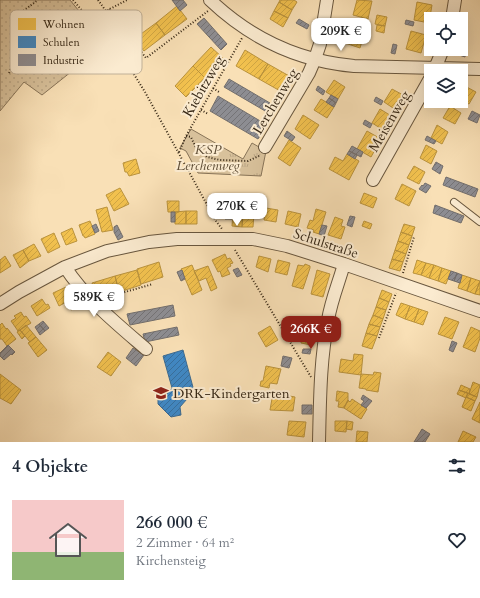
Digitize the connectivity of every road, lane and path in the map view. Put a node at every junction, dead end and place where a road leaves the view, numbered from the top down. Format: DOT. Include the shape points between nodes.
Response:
graph roads {
  1 [pos="38,0"];
  2 [pos="73,0"];
  3 [pos="98,0"];
  4 [pos="127,0"];
  5 [pos="327,0"];
  6 [pos="455,0"];
  7 [pos="213,3"];
  8 [pos="109,9"];
  9 [pos="24,10"];
  10 [pos="82,10"];
  11 [pos="105,10"];
  12 [pos="453,12"];
  13 [pos="246,30"];
  14 [pos="142,53"];
  15 [pos="316,59"];
  16 [pos="480,69"];
  17 [pos="468,70"];
  18 [pos="424,71"];
  19 [pos="133,74"];
  20 [pos="213,88"];
  21 [pos="424,90"];
  22 [pos="219,92"];
  23 [pos="201,110"];
  24 [pos="208,114"];
  25 [pos="186,136"];
  26 [pos="265,147"];
  27 [pos="178,152"];
  28 [pos="373,180"];
  29 [pos="454,202"];
  30 [pos="480,222"];
  31 [pos="414,238"];
  32 [pos="229,239"];
  33 [pos="344,264"];
  34 [pos="65,267"];
  35 [pos="400,283"];
  36 [pos="153,284"];
  37 [pos="93,302"];
  38 [pos="0,304"];
  39 [pos="480,311"];
  40 [pos="379,338"];
  41 [pos="146,349"];
  42 [pos="320,391"];
  43 [pos="320,442"];
  1 -- 9 [label="path"];
  2 -- 10 [label="path"];
  3 -- 11 [label="path"];
  4 -- 8 [label="path"];
  5 -- 15 [label="street, Lerchenweg"];
  6 -- 12 [label="street"];
  7 -- 13 [label="street"];
  7 -- 14 [label="path" via="146,58"];
  13 -- 15 [label="street" via="286,50"];
  13 -- 20 [label="path, Kiebitzweg"];
  15 -- 18 [label="street" via="335,64"];
  15 -- 26 [label="street, Lerchenweg"];
  16 -- 17 [label="street"];
  19 -- 27 [label="path"];
  20 -- 22 [label="path"];
  20 -- 23 [label="path, Kiebitzweg"];
  21 -- 28 [label="street, Meisenweg"];
  23 -- 24 [label="path"];
  23 -- 25 [label="path, Kiebitzweg"];
  25 -- 26 [label="path" via="191,137 196,148 208,157 220,160 248,161 260,156"];
  25 -- 27 [label="path, Kiebitzweg"];
  27 -- 32 [label="path" via="216,221"];
  29 -- 30 [label="lane"];
  31 -- 35 [label="path"];
  32 -- 33 [label="street, Schulstraße" via="252,239 287,246"];
  32 -- 34 [label="street, Schulstraße" via="149,242 106,251"];
  32 -- 42 [label="path"];
  33 -- 35 [label="street, Schulstraße"];
  33 -- 42 [label="street" via="328,318"];
  34 -- 37 [label="street"];
  34 -- 38 [label="street, Schulstraße"];
  35 -- 39 [label="street, Schulstraße"];
  35 -- 40 [label="path"];
  36 -- 37 [label="path"];
  37 -- 41 [label="street"];
  42 -- 43 [label="street"];
}
